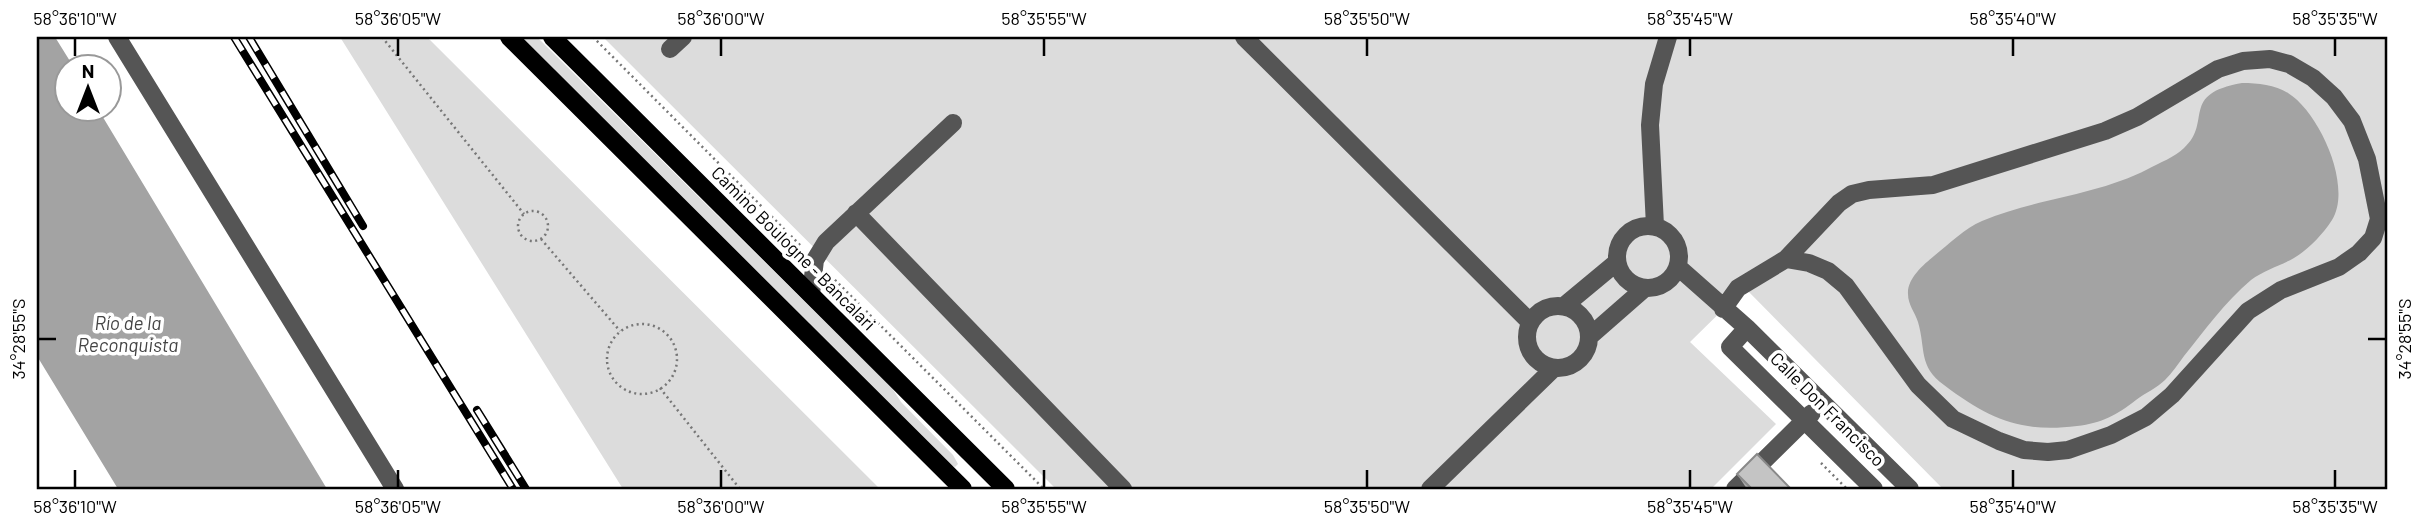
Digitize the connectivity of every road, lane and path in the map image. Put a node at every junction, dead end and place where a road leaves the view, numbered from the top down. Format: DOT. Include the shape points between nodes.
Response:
graph roads {
  1 [pos="117,37"];
  2 [pos="382,37"];
  3 [pos="509,37"];
  4 [pos="552,37"];
  5 [pos="1244,37"];
  6 [pos="1668,37"];
  7 [pos="953,123"];
  8 [pos="524,214"];
  9 [pos="856,214"];
  10 [pos="1655,226"];
  11 [pos="541,239"];
  12 [pos="1786,259"];
  13 [pos="1617,262"];
  14 [pos="1678,267"];
  15 [pos="1645,288"];
  16 [pos="811,294"];
  17 [pos="1564,306"];
  18 [pos="1723,309"];
  19 [pos="1530,322"];
  20 [pos="1747,328"];
  21 [pos="620,331"];
  22 [pos="1589,337"];
  23 [pos="1554,368"];
  24 [pos="660,388"];
  25 [pos="1822,403"];
  26 [pos="1804,421"];
  27 [pos="953,486"];
  28 [pos="395,489"];
  29 [pos="740,489"];
  30 [pos="1006,489"];
  31 [pos="1123,489"];
  32 [pos="1430,489"];
  33 [pos="1735,489"];
  34 [pos="1874,489"];
  35 [pos="1910,489"];
  1 -- 28 [label="street"];
  2 -- 8 [label="path"];
  3 -- 27 [label="main road"];
  4 -- 16 [label="main road, Camino Boulogne - Bancalari"];
  5 -- 19 [label="street"];
  6 -- 10 [label="street" via="1654,84 1650,125"];
  7 -- 9 [label="street"];
  8 -- 11 [label="path" via="518,226 521,236 530,241"];
  8 -- 11 [label="path" via="534,211 546,219 548,228"];
  9 -- 16 [label="street" via="826,242 815,260"];
  9 -- 31 [label="street"];
  10 -- 13 [label="street" via="1626,234"];
  10 -- 14 [label="street" via="1673,237"];
  11 -- 21 [label="path"];
  12 -- 12 [label="street" via="1852,194 1933,185 2105,131 2218,69 2270,59 2313,78 2352,121 2367,159 2379,219 2373,238 2359,253 2248,311 2146,417 2111,435 2048,452 1999,442 1953,419 1918,385 1846,286 1828,271"];
  12 -- 18 [label="street" via="1738,288"];
  13 -- 15 [label="street" via="1626,279"];
  13 -- 17 [label="street"];
  14 -- 15 [label="street" via="1664,283"];
  14 -- 18 [label="street, Calle Don Francisco"];
  15 -- 22 [label="street"];
  16 -- 30 [label="main road, Camino Boulogne - Bancalari"];
  17 -- 19 [label="street" via="1544,308"];
  17 -- 22 [label="street" via="1582,317"];
  18 -- 20 [label="street, Calle Don Francisco"];
  19 -- 23 [label="street" via="1530,351"];
  20 -- 25 [label="street, Calle Don Francisco"];
  20 -- 26 [label="street, Calle Don Francisco" via="1730,347"];
  21 -- 24 [label="path" via="608,351 610,374 626,390 638,393"];
  21 -- 24 [label="path" via="642,324 671,339 676,349 675,371"];
  22 -- 23 [label="street" via="1582,356"];
  23 -- 32 [label="street"];
  24 -- 29 [label="path"];
  25 -- 26 [label="street"];
  25 -- 35 [label="street, Calle Don Francisco"];
  26 -- 33 [label="street"];
  26 -- 34 [label="street, Calle Don Francisco"];
}
